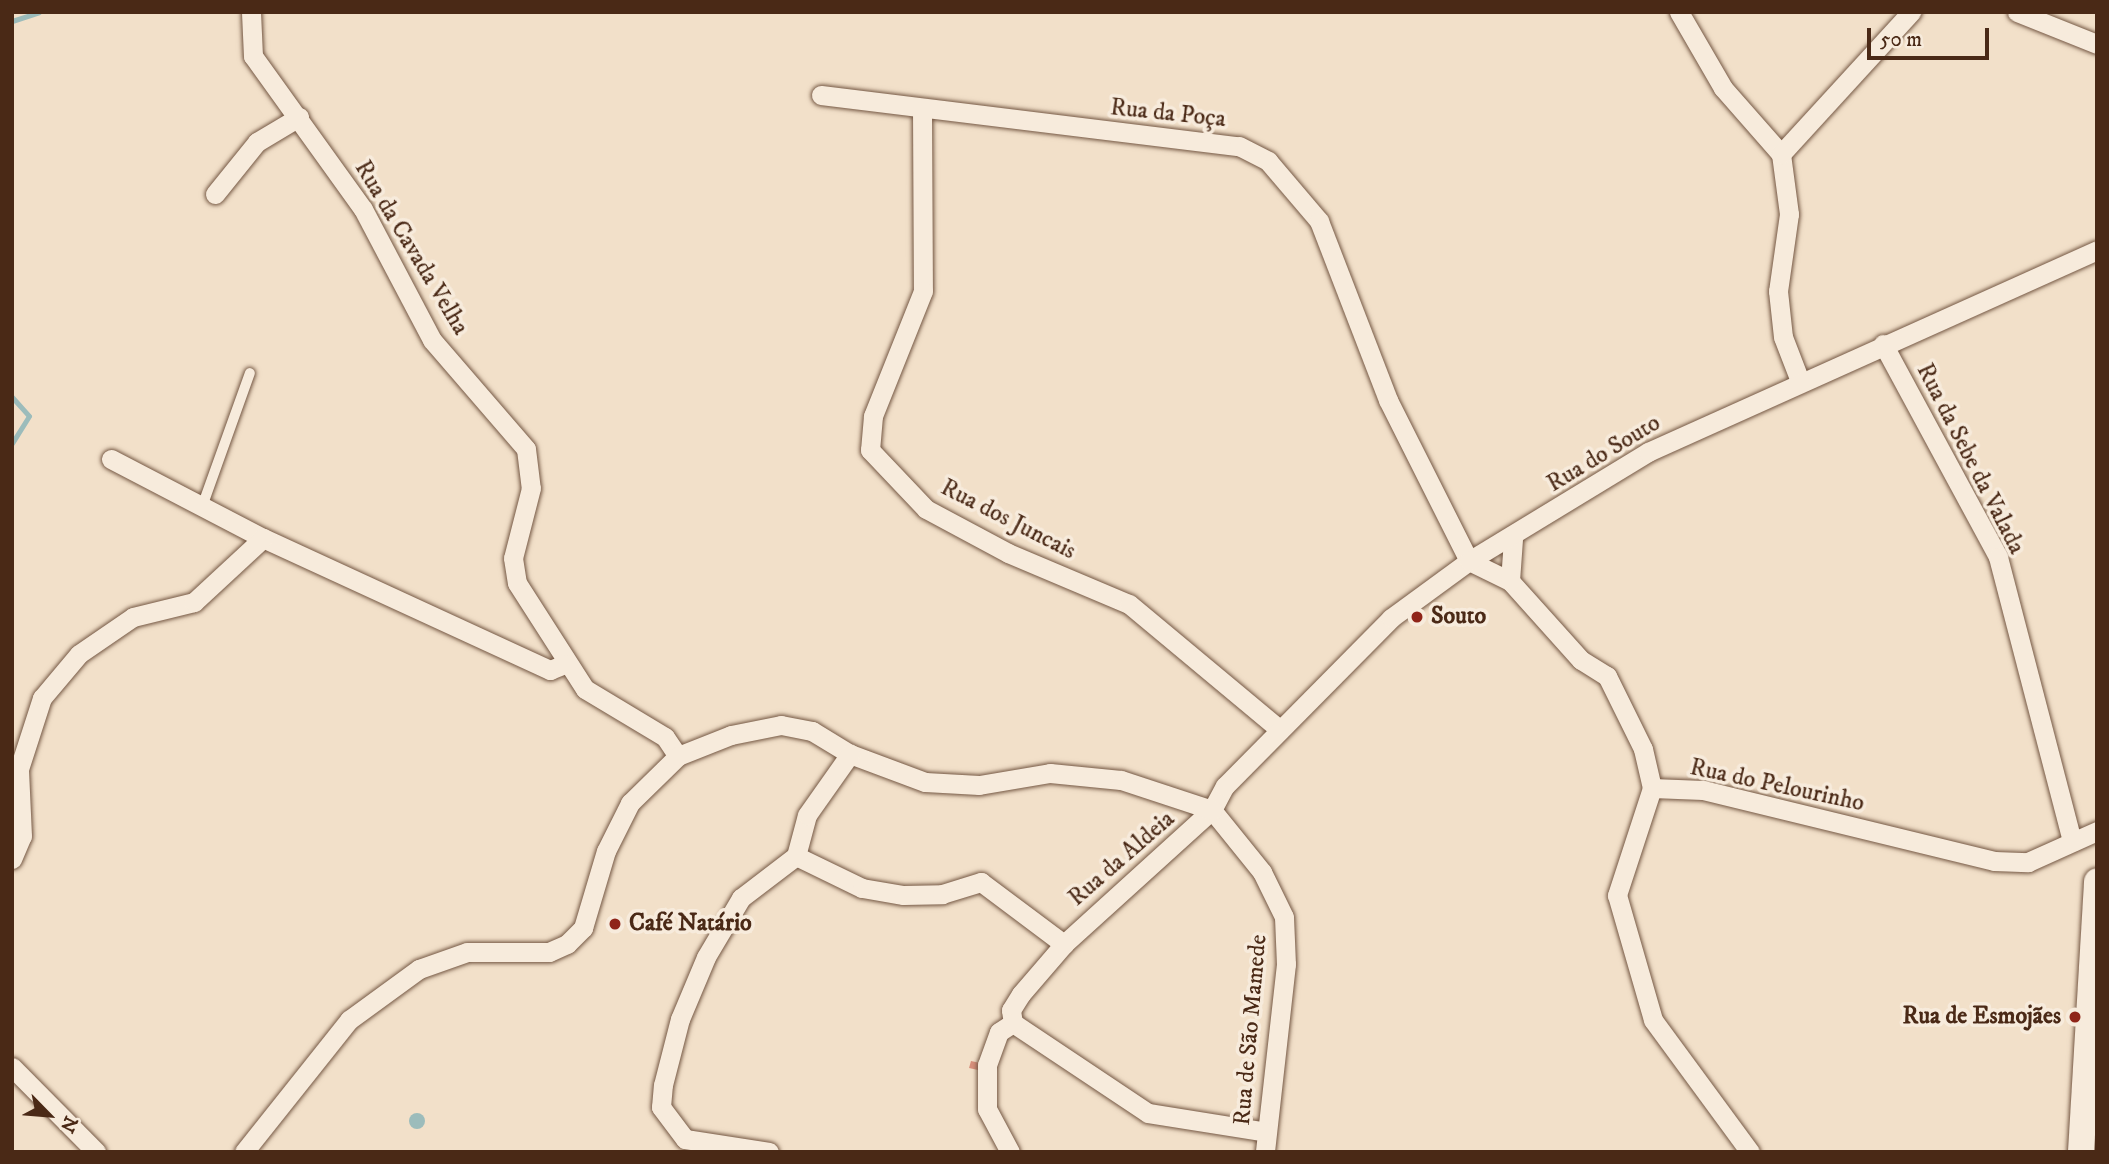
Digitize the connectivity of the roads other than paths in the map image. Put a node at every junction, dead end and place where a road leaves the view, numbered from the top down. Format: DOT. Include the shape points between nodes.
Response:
graph roads {
  1 [pos="251,12"];
  2 [pos="1679,12"];
  3 [pos="1910,12"];
  4 [pos="2017,12"];
  5 [pos="2097,44"];
  6 [pos="821,95"];
  7 [pos="922,110"];
  8 [pos="299,117"];
  9 [pos="1781,154"];
  10 [pos="215,194"];
  11 [pos="2097,250"];
  12 [pos="1883,344"];
  13 [pos="250,373"];
  14 [pos="1800,381"];
  15 [pos="111,458"];
  16 [pos="203,504"];
  17 [pos="263,538"];
  18 [pos="1513,539"];
  19 [pos="1469,561"];
  20 [pos="1510,581"];
  21 [pos="565,664"];
  22 [pos="1279,729"];
  23 [pos="850,754"];
  24 [pos="678,756"];
  25 [pos="15,768"];
  26 [pos="1653,788"];
  27 [pos="1212,810"];
  28 [pos="2097,831"];
  29 [pos="2072,842"];
  30 [pos="796,856"];
  31 [pos="12,859"];
  32 [pos="2097,881"];
  33 [pos="1064,944"];
  34 [pos="1013,1023"];
  35 [pos="12,1067"];
  36 [pos="1265,1142"];
  37 [pos="96,1152"];
  38 [pos="244,1152"];
  39 [pos="769,1152"];
  40 [pos="1010,1152"];
  41 [pos="1750,1152"];
  42 [pos="2081,1152"];
  1 -- 8 [label="street, Rua da Cavada Velha" via="253,56"];
  2 -- 9 [label="street" via="1723,88"];
  3 -- 9 [label="street"];
  4 -- 5 [label="street"];
  6 -- 7 [label="street, Rua da Poça"];
  7 -- 19 [label="street, Rua da Poça" via="1239,146 1268,161 1319,220 1388,400"];
  7 -- 22 [label="street, Rua dos Juncais" via="923,291 873,416 870,450 926,509 1008,554 1129,604"];
  8 -- 10 [label="street" via="257,142"];
  8 -- 21 [label="street, Rua da Cavada Velha" via="363,209 432,340 526,449 531,488 513,558 517,583"];
  9 -- 14 [label="street" via="1789,214 1778,291 1783,337"];
  11 -- 12 [label="street, Rua do Souto"];
  12 -- 14 [label="street, Rua do Souto"];
  12 -- 29 [label="street, Rua da Sebe da Valada" via="1997,557"];
  13 -- 16 [label="lane"];
  14 -- 18 [label="street, Rua do Souto" via="1648,452"];
  15 -- 16 [label="street"];
  16 -- 17 [label="street"];
  17 -- 21 [label="street" via="551,670"];
  17 -- 25 [label="street" via="194,602 132,617 79,654 42,698"];
  18 -- 19 [label="street, Rua do Souto"];
  18 -- 20 [label="street"];
  19 -- 20 [label="street, Rua do Pelourinho"];
  19 -- 22 [label="street, Rua do Souto" via="1391,618"];
  20 -- 26 [label="street, Rua do Pelourinho" via="1581,660 1607,676 1643,749"];
  21 -- 24 [label="street, Rua da Cavada Velha" via="585,689 666,737"];
  22 -- 27 [label="street, Rua do Souto" via="1225,786"];
  23 -- 24 [label="street" via="812,731 781,725 731,735"];
  23 -- 27 [label="street" via="925,782 979,785 1050,773 1122,780"];
  23 -- 30 [label="street" via="807,815"];
  24 -- 38 [label="street" via="629,803 606,851 583,928 567,944 549,952 467,952 419,969 349,1020"];
  25 -- 31 [label="street" via="22,836"];
  26 -- 29 [label="street, Rua do Pelourinho" via="1703,790 1994,861 2028,862"];
  26 -- 41 [label="street" via="1617,895 1653,1020"];
  27 -- 33 [label="street, Rua da Aldeia"];
  27 -- 36 [label="street, Rua de São Mamede" via="1262,872 1284,917 1286,964"];
  28 -- 29 [label="street, Rua do Pelourinho"];
  30 -- 33 [label="street, Rua da Aldeia" via="862,888 903,895 942,894 981,882"];
  30 -- 39 [label="street" via="741,898 705,957 680,1019 662,1096 670,1126 685,1139"];
  32 -- 42 [label="main road"];
  33 -- 34 [label="street, Rua da Aldeia" via="1021,994 1011,1010"];
  34 -- 36 [label="street" via="1148,1113"];
  34 -- 40 [label="street" via="999,1032 987,1065 987,1110"];
  35 -- 37 [label="street"];
}
